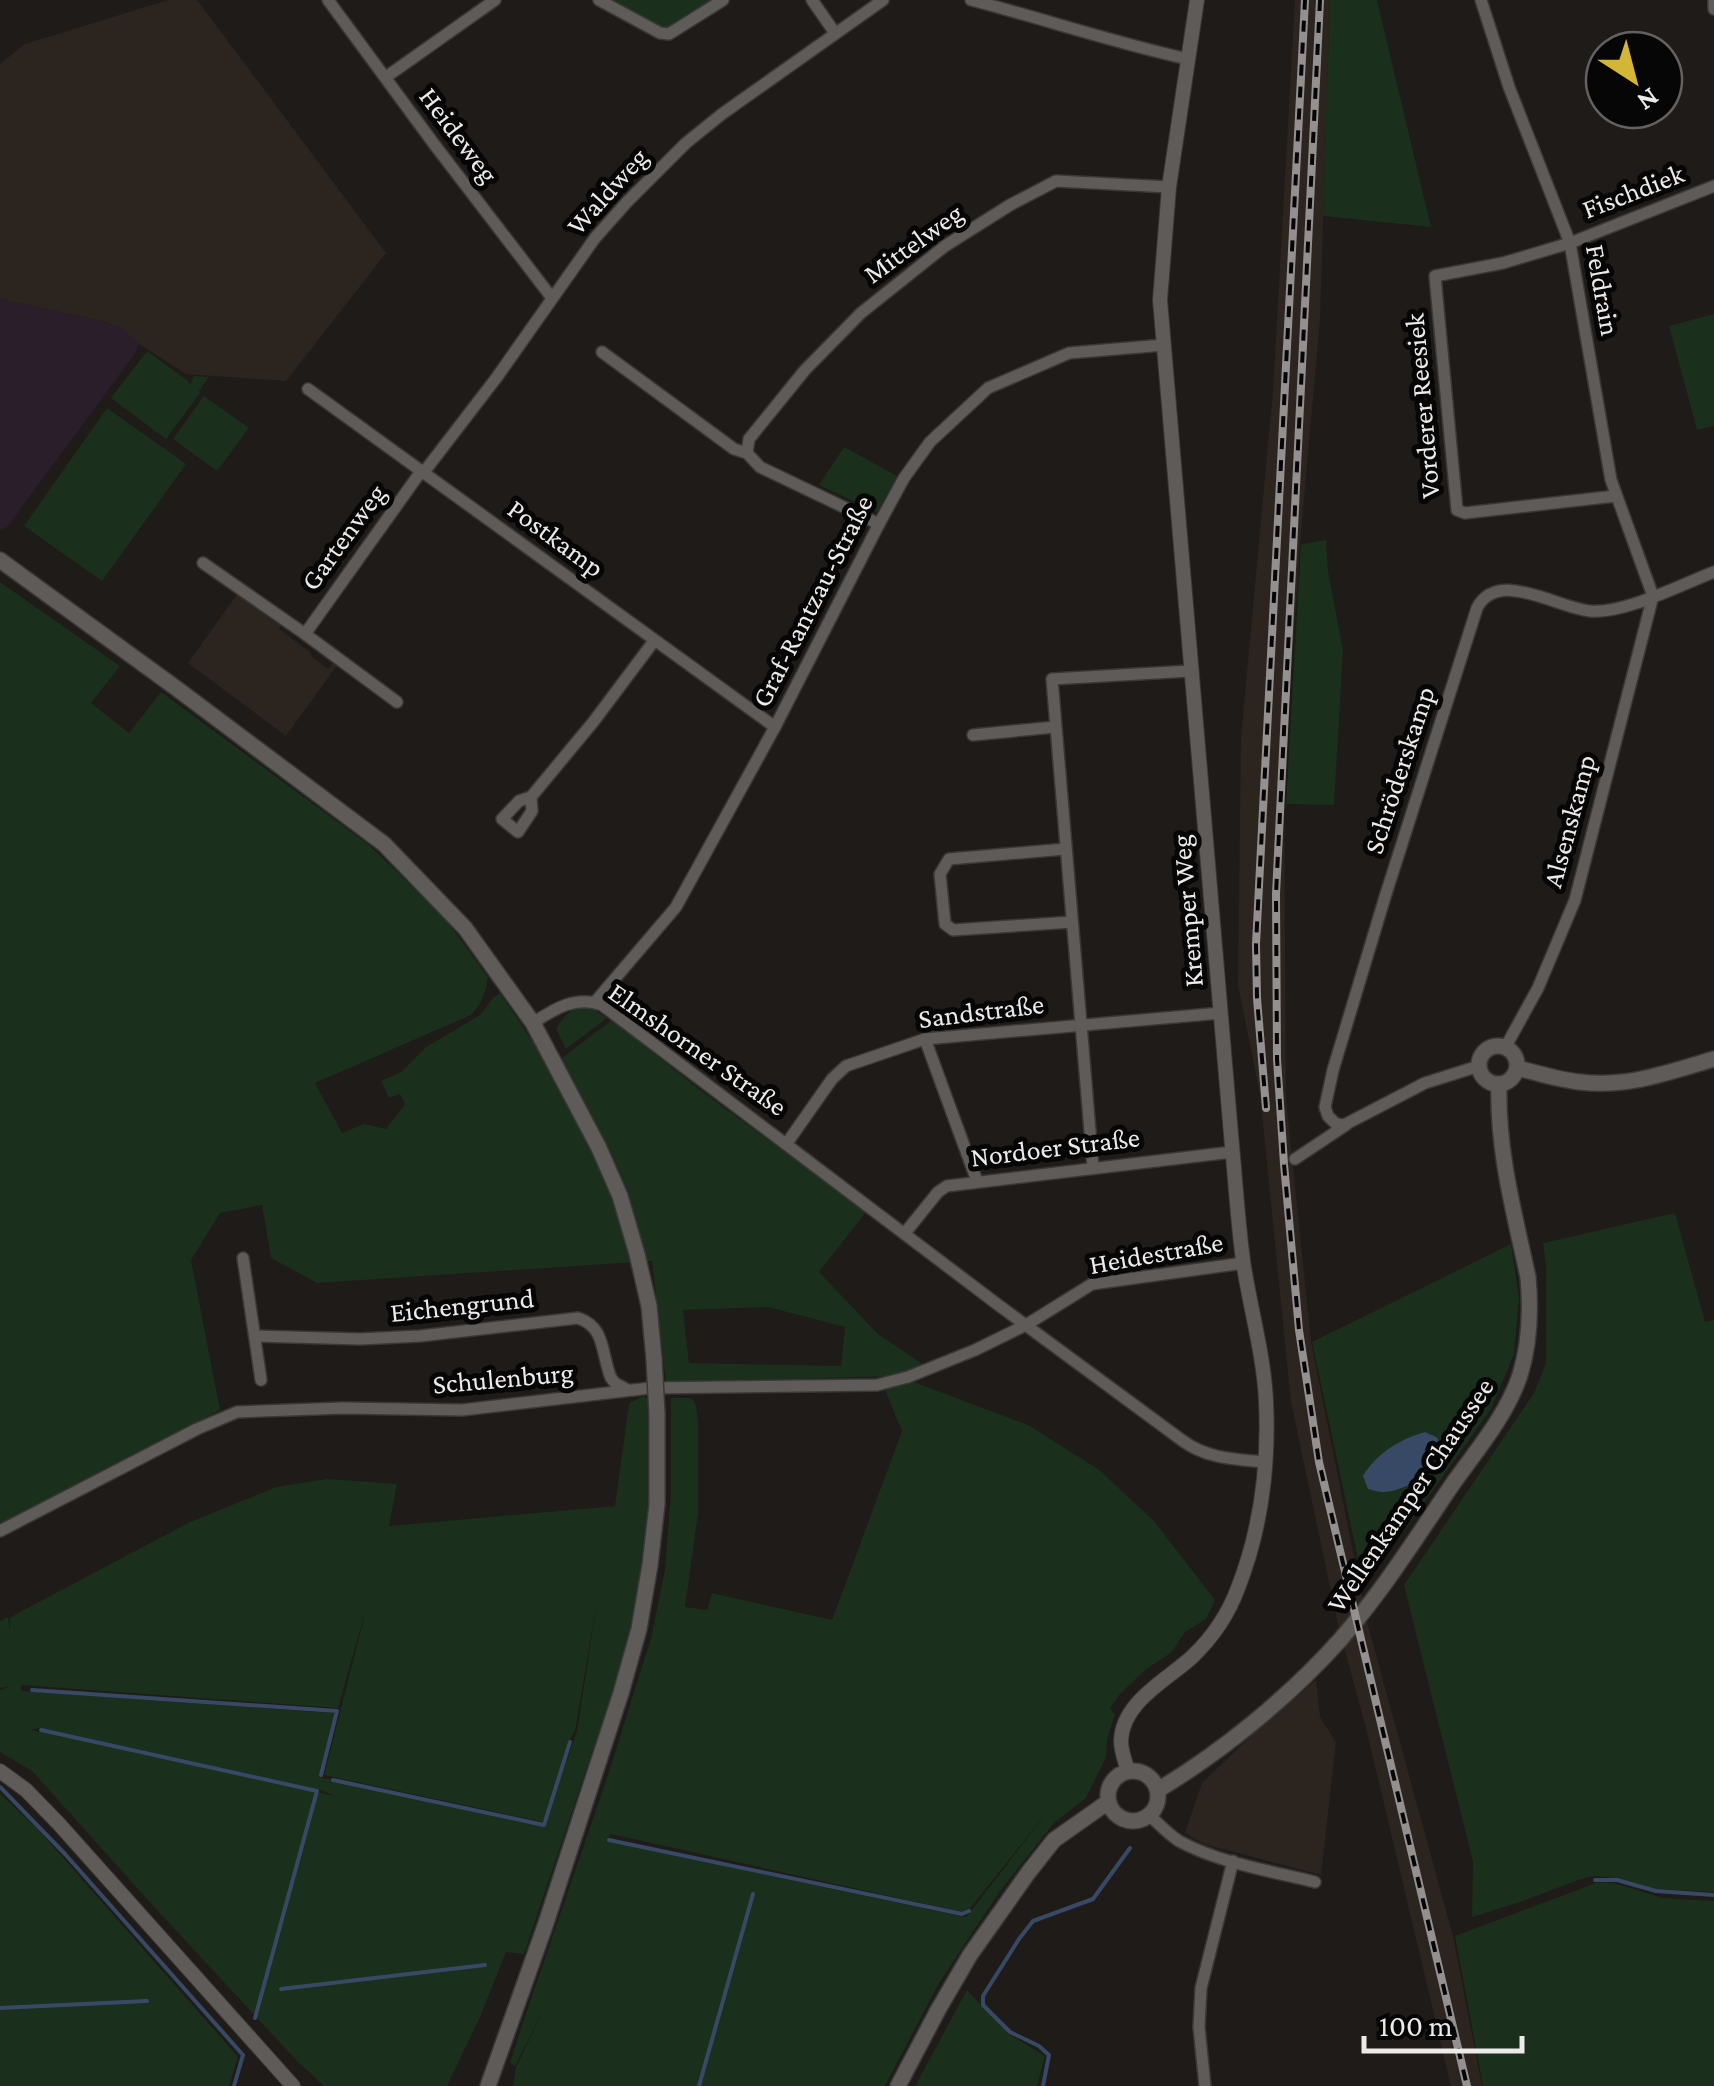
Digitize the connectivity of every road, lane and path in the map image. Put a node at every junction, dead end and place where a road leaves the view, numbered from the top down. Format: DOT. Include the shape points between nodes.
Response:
graph roads {
  1 [pos="328,0"];
  2 [pos="495,0"];
  3 [pos="599,0"];
  4 [pos="723,0"];
  5 [pos="812,0"];
  6 [pos="883,0"];
  7 [pos="971,0"];
  8 [pos="1197,0"];
  9 [pos="1481,0"];
  10 [pos="835,32"];
  11 [pos="1188,59"];
  12 [pos="386,78"];
  13 [pos="1714,186"];
  14 [pos="1170,187"];
  15 [pos="1570,242"];
  16 [pos="552,298"];
  17 [pos="1164,345"];
  18 [pos="602,352"];
  19 [pos="308,389"];
  20 [pos="747,452"];
  21 [pos="423,471"];
  22 [pos="1616,496"];
  23 [pos="879,524"];
  24 [pos="0,560"];
  25 [pos="203,563"];
  26 [pos="1714,572"];
  27 [pos="1654,596"];
  28 [pos="305,634"];
  29 [pos="654,641"];
  30 [pos="1190,671"];
  31 [pos="396,702"];
  32 [pos="774,727"];
  33 [pos="1055,727"];
  34 [pos="972,735"];
  35 [pos="531,797"];
  36 [pos="1066,849"];
  37 [pos="1072,922"];
  38 [pos="595,1002"];
  39 [pos="1221,1013"];
  40 [pos="532,1023"];
  41 [pos="1080,1026"];
  42 [pos="924,1039"];
  43 [pos="1505,1048"];
  44 [pos="1714,1059"];
  45 [pos="1480,1066"];
  46 [pos="1517,1068"];
  47 [pos="1500,1084"];
  48 [pos="1344,1124"];
  49 [pos="787,1143"];
  50 [pos="1232,1152"];
  51 [pos="1295,1158"];
  52 [pos="1093,1167"];
  53 [pos="978,1181"];
  54 [pos="905,1233"];
  55 [pos="243,1258"];
  56 [pos="1244,1263"];
  57 [pos="1026,1325"];
  58 [pos="255,1336"];
  59 [pos="261,1380"];
  60 [pos="628,1390"];
  61 [pos="1265,1462"];
  62 [pos="0,1531"];
  63 [pos="0,1771"];
  64 [pos="1128,1771"];
  65 [pos="1158,1790"];
  66 [pos="1108,1802"];
  67 [pos="1149,1815"];
  68 [pos="1233,1861"];
  69 [pos="1315,1882"];
  70 [pos="293,2086"];
  71 [pos="488,2086"];
  72 [pos="898,2086"];
  73 [pos="1205,2086"];
  1 -- 12 [label="street, Heideweg"];
  2 -- 12 [label="street"];
  3 -- 4 [label="street" via="669,34"];
  5 -- 10 [label="street"];
  6 -- 10 [label="street, Waldweg"];
  7 -- 11 [label="street"];
  8 -- 11 [label="street, Kremper Weg"];
  9 -- 15 [label="street, Feldrain"];
  10 -- 16 [label="street, Waldweg" via="686,143 626,202"];
  11 -- 14 [label="street, Kremper Weg"];
  12 -- 16 [label="street, Heideweg"];
  13 -- 15 [label="street, Fischdiek"];
  14 -- 17 [label="street, Kremper Weg" via="1159,286"];
  14 -- 20 [label="street, Mittelweg" via="1056,180 961,235 861,313 804,370 749,439"];
  15 -- 22 [label="street, Feldrain"];
  15 -- 22 [label="street, Vorderer Reesiek" via="1435,276 1456,510"];
  16 -- 21 [label="street, Waldweg"];
  17 -- 23 [label="street, Graf-Rantzau-Straße" via="1069,353 988,388 930,442"];
  17 -- 30 [label="street, Kremper Weg"];
  18 -- 20 [label="street"];
  19 -- 21 [label="street, Postkamp"];
  20 -- 23 [label="street" via="760,467"];
  21 -- 28 [label="street, Gartenweg"];
  21 -- 29 [label="street, Postkamp"];
  22 -- 27 [label="street, Feldrain"];
  23 -- 32 [label="street, Graf-Rantzau-Straße"];
  24 -- 40 [label="main road" via="384,844 465,928"];
  25 -- 28 [label="street, Gartenweg"];
  26 -- 27 [label="street, Schröderskamp"];
  27 -- 43 [label="street, Alsenskamp" via="1574,900"];
  27 -- 48 [label="street, Schröderskamp" via="1598,612 1506,589 1480,602 1333,1070 1325,1106 1328,1116"];
  28 -- 31 [label="street, Gartenweg"];
  29 -- 32 [label="street, Postkamp"];
  29 -- 35 [label="street"];
  30 -- 33 [label="street" via="1052,679"];
  30 -- 39 [label="street, Kremper Weg"];
  32 -- 38 [label="street, Graf-Rantzau-Straße" via="676,907"];
  33 -- 34 [label="street"];
  33 -- 36 [label="street"];
  36 -- 37 [label="street"];
  36 -- 37 [label="street" via="949,859 941,890 945,924 953,930"];
  37 -- 41 [label="street"];
  38 -- 40 [label="street, Elmshorner Straße" via="570,1003"];
  38 -- 49 [label="street, Elmshorner Straße"];
  39 -- 41 [label="street, Sandstraße"];
  39 -- 50 [label="street, Kremper Weg"];
  40 -- 71 [label="main road, bridge" via="599,1148 638,1254 654,1359 657,1504 639,1629 622,1693"];
  41 -- 42 [label="street, Sandstraße"];
  41 -- 52 [label="street"];
  42 -- 49 [label="street, Sandstraße" via="846,1066"];
  42 -- 53 [label="street"];
  43 -- 45 [label="main road" via="1486,1050"];
  43 -- 46 [label="main road"];
  44 -- 46 [label="main road" via="1614,1083"];
  45 -- 47 [label="main road" via="1485,1079"];
  45 -- 48 [label="street" via="1425,1083"];
  46 -- 47 [label="main road"];
  47 -- 65 [label="main road, Wellenkamper Chaussee" via="1499,1135 1530,1292 1528,1343 1504,1409 1339,1640 1226,1745"];
  48 -- 51 [label="street"];
  49 -- 54 [label="street, Elmshorner Straße"];
  50 -- 52 [label="street, Nordoer Straße"];
  50 -- 56 [label="street, Kremper Weg"];
  52 -- 53 [label="street, Nordoer Straße"];
  53 -- 54 [label="street, Nordoer Straße" via="942,1188"];
  54 -- 57 [label="street, Elmshorner Straße"];
  55 -- 58 [label="street"];
  56 -- 57 [label="street, Heidestraße" via="1092,1284"];
  56 -- 61 [label="street, Kremper Weg" via="1265,1388"];
  57 -- 60 [label="street, Schulenburg" via="888,1383"];
  57 -- 61 [label="street, Elmshorner Straße" via="1192,1448"];
  58 -- 59 [label="street"];
  58 -- 60 [label="street, Eichengrund" via="420,1336 578,1318 596,1328 609,1372"];
  60 -- 62 [label="street, Schulenburg" via="474,1409 230,1414"];
  61 -- 64 [label="street, Kremper Weg" via="1259,1522 1230,1607 1202,1647 1132,1712 1121,1737"];
  63 -- 70 [label="street" via="59,1824"];
  64 -- 65 [label="main road" via="1148,1774"];
  64 -- 66 [label="main road" via="1112,1782"];
  65 -- 67 [label="main road"];
  66 -- 67 [label="main road" via="1127,1820"];
  66 -- 72 [label="main road" via="1054,1840 1028,1873 970,1956"];
  67 -- 68 [label="street" via="1180,1842"];
  68 -- 69 [label="street"];
  68 -- 73 [label="street" via="1201,1988"];
}
